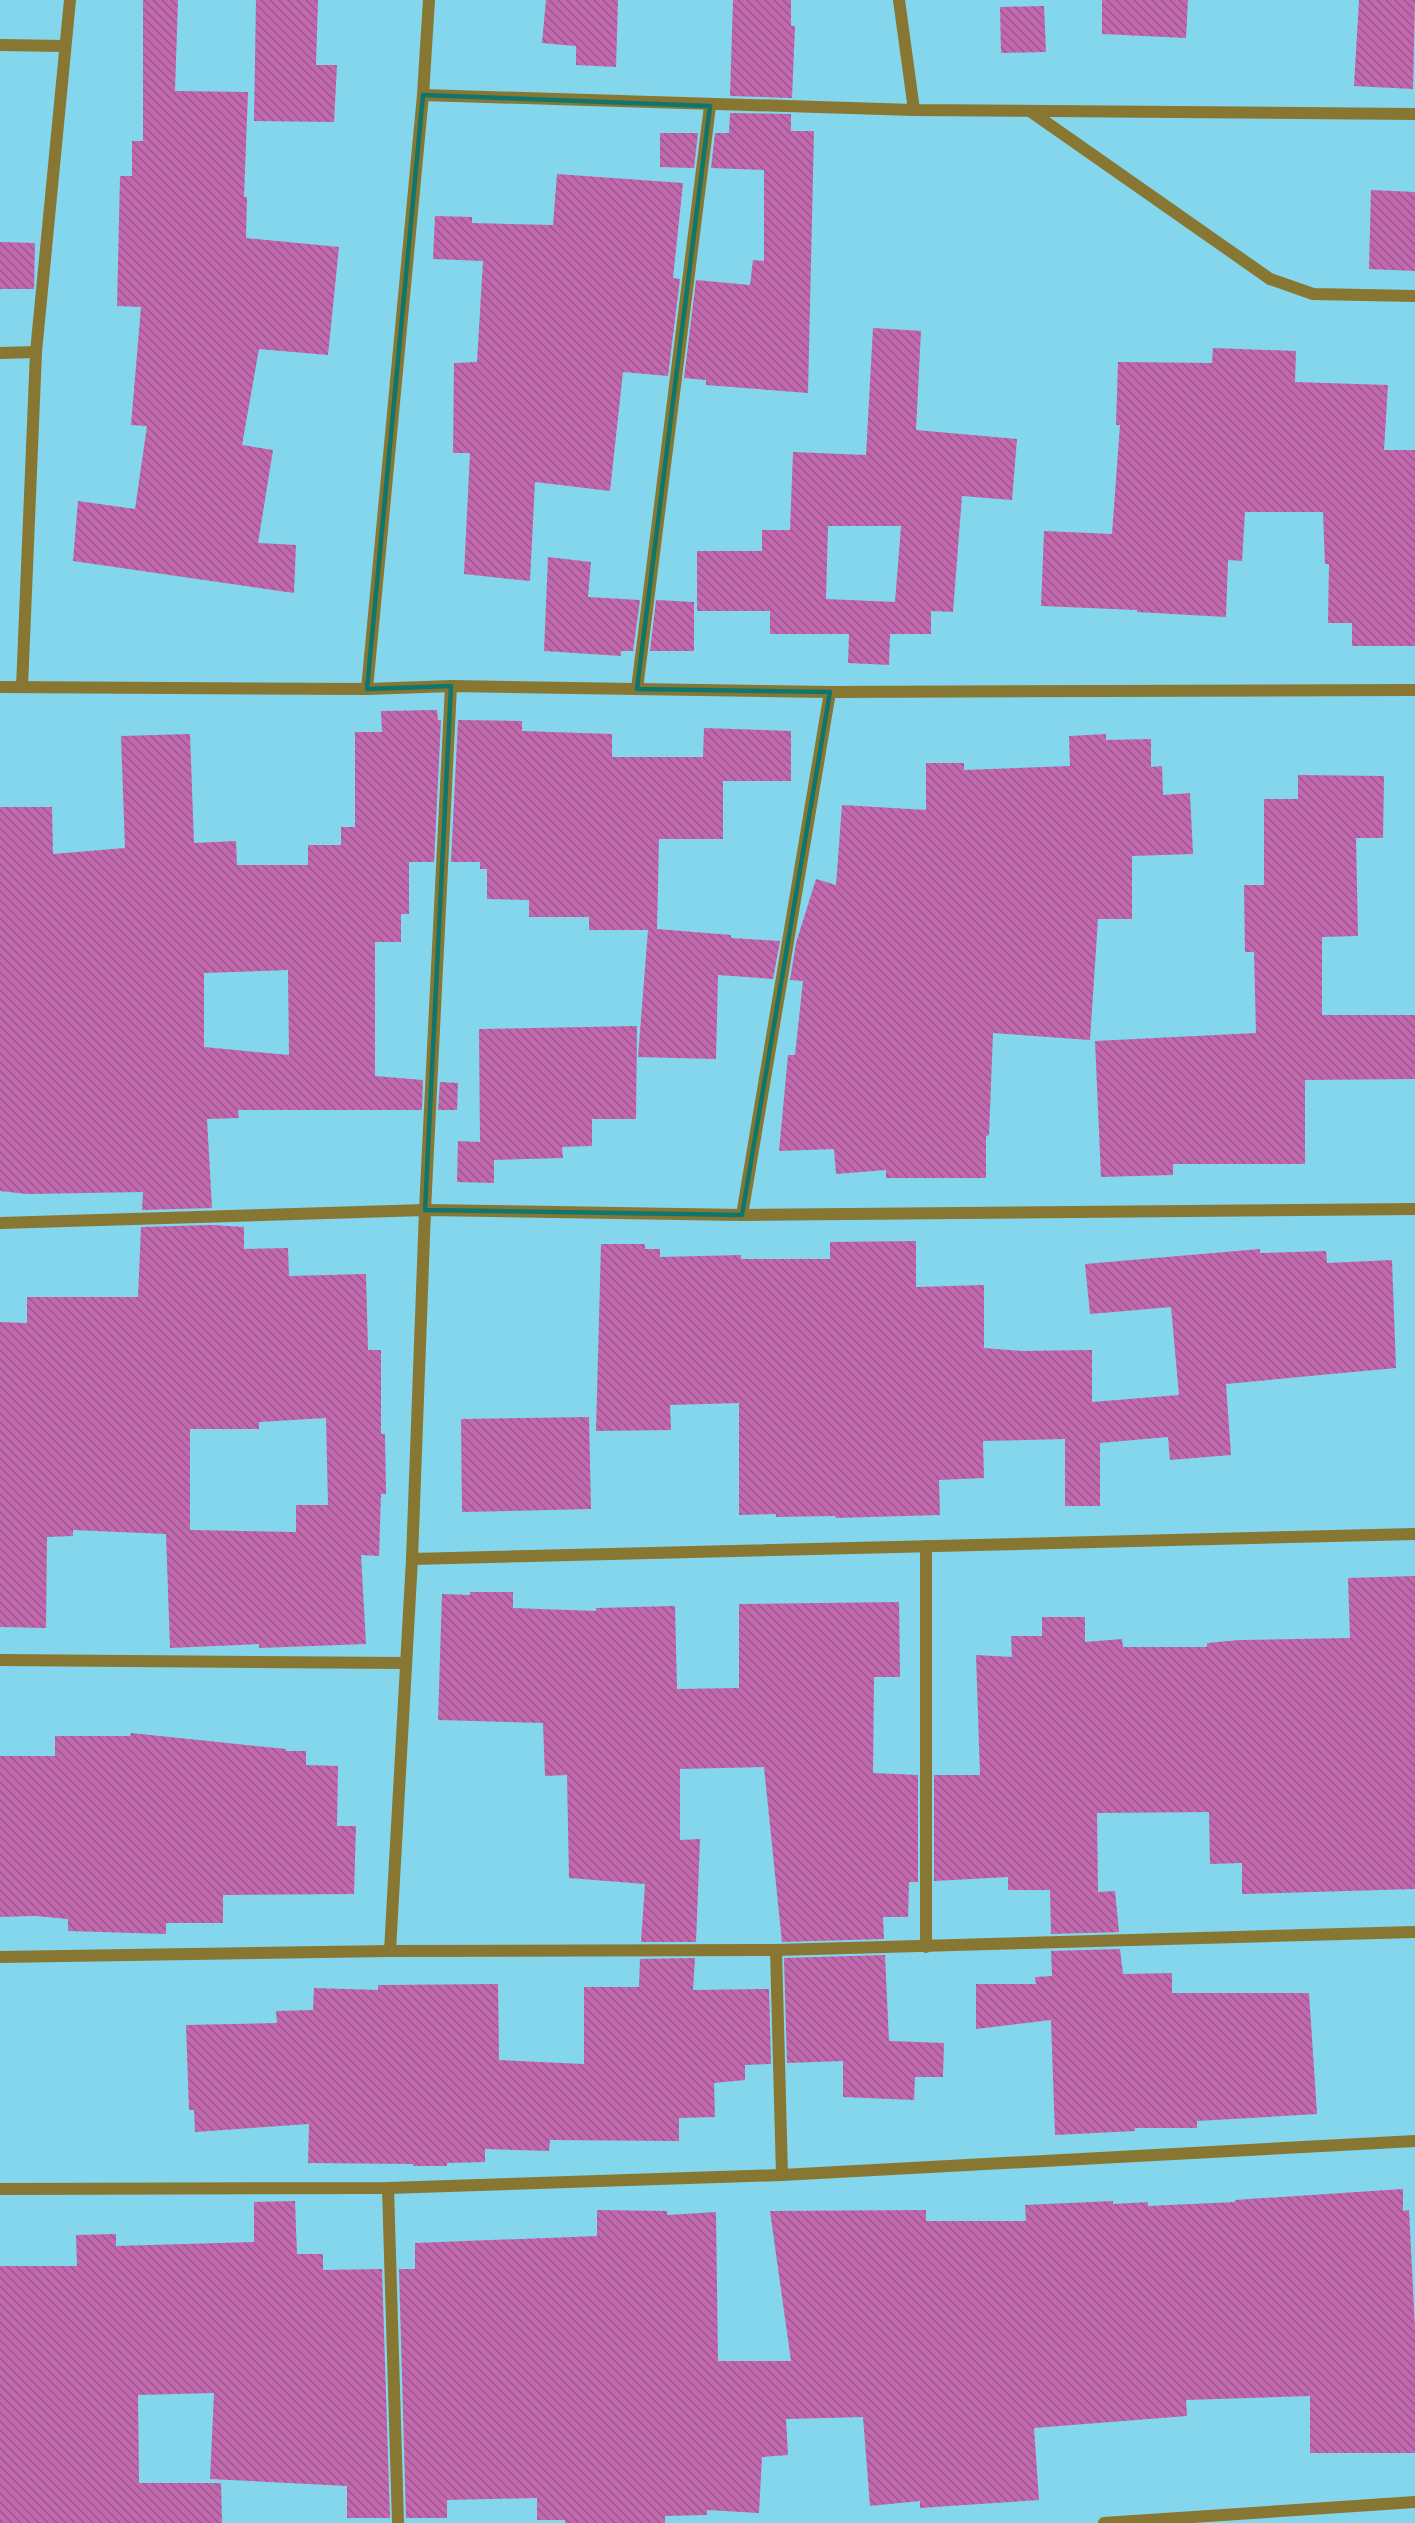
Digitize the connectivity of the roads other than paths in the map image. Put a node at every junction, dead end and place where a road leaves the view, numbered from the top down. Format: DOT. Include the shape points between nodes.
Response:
graph roads {
  1 [pos="70,0"];
  2 [pos="429,0"];
  3 [pos="899,0"];
  4 [pos="0,45"];
  5 [pos="65,46"];
  6 [pos="423,95"];
  7 [pos="710,106"];
  8 [pos="914,110"];
  9 [pos="1030,111"];
  10 [pos="1415,114"];
  11 [pos="1415,296"];
  12 [pos="36,352"];
  13 [pos="0,353"];
  14 [pos="451,686"];
  15 [pos="0,687"];
  16 [pos="22,687"];
  17 [pos="367,689"];
  18 [pos="637,689"];
  19 [pos="1415,690"];
  20 [pos="830,692"];
  21 [pos="1415,1209"];
  22 [pos="425,1210"];
  23 [pos="742,1215"];
  24 [pos="0,1222"];
  25 [pos="1415,1534"];
  26 [pos="927,1546"];
  27 [pos="412,1559"];
  28 [pos="0,1660"];
  29 [pos="405,1663"];
  30 [pos="1415,1932"];
  31 [pos="926,1947"];
  32 [pos="776,1950"];
  33 [pos="390,1951"];
  34 [pos="0,1957"];
  35 [pos="1415,2141"];
  36 [pos="782,2175"];
  37 [pos="388,2188"];
  38 [pos="0,2189"];
  39 [pos="1415,2502"];
  40 [pos="398,2523"];
  41 [pos="1104,2523"];
  1 -- 5 [label="street"];
  2 -- 6 [label="street"];
  3 -- 8 [label="street"];
  4 -- 5 [label="street"];
  5 -- 12 [label="street"];
  6 -- 7 [label="street"];
  6 -- 17 [label="street"];
  7 -- 8 [label="street"];
  7 -- 18 [label="street"];
  8 -- 9 [label="street"];
  9 -- 10 [label="street"];
  9 -- 11 [label="street" via="1270,279 1313,294"];
  12 -- 13 [label="street"];
  12 -- 16 [label="street"];
  14 -- 17 [label="street"];
  14 -- 18 [label="street"];
  14 -- 22 [label="street"];
  15 -- 16 [label="street"];
  16 -- 17 [label="street"];
  18 -- 20 [label="street"];
  19 -- 20 [label="street"];
  20 -- 23 [label="street"];
  21 -- 23 [label="street"];
  22 -- 23 [label="street"];
  22 -- 24 [label="street"];
  22 -- 27 [label="street"];
  25 -- 26 [label="street"];
  26 -- 27 [label="street"];
  26 -- 31 [label="street"];
  27 -- 29 [label="street"];
  28 -- 29 [label="street"];
  29 -- 33 [label="street"];
  30 -- 31 [label="street"];
  31 -- 32 [label="street"];
  32 -- 33 [label="street"];
  32 -- 36 [label="street"];
  33 -- 34 [label="street"];
  35 -- 36 [label="street"];
  36 -- 37 [label="street"];
  37 -- 38 [label="street"];
  37 -- 40 [label="street"];
  39 -- 41 [label="street"];
}
